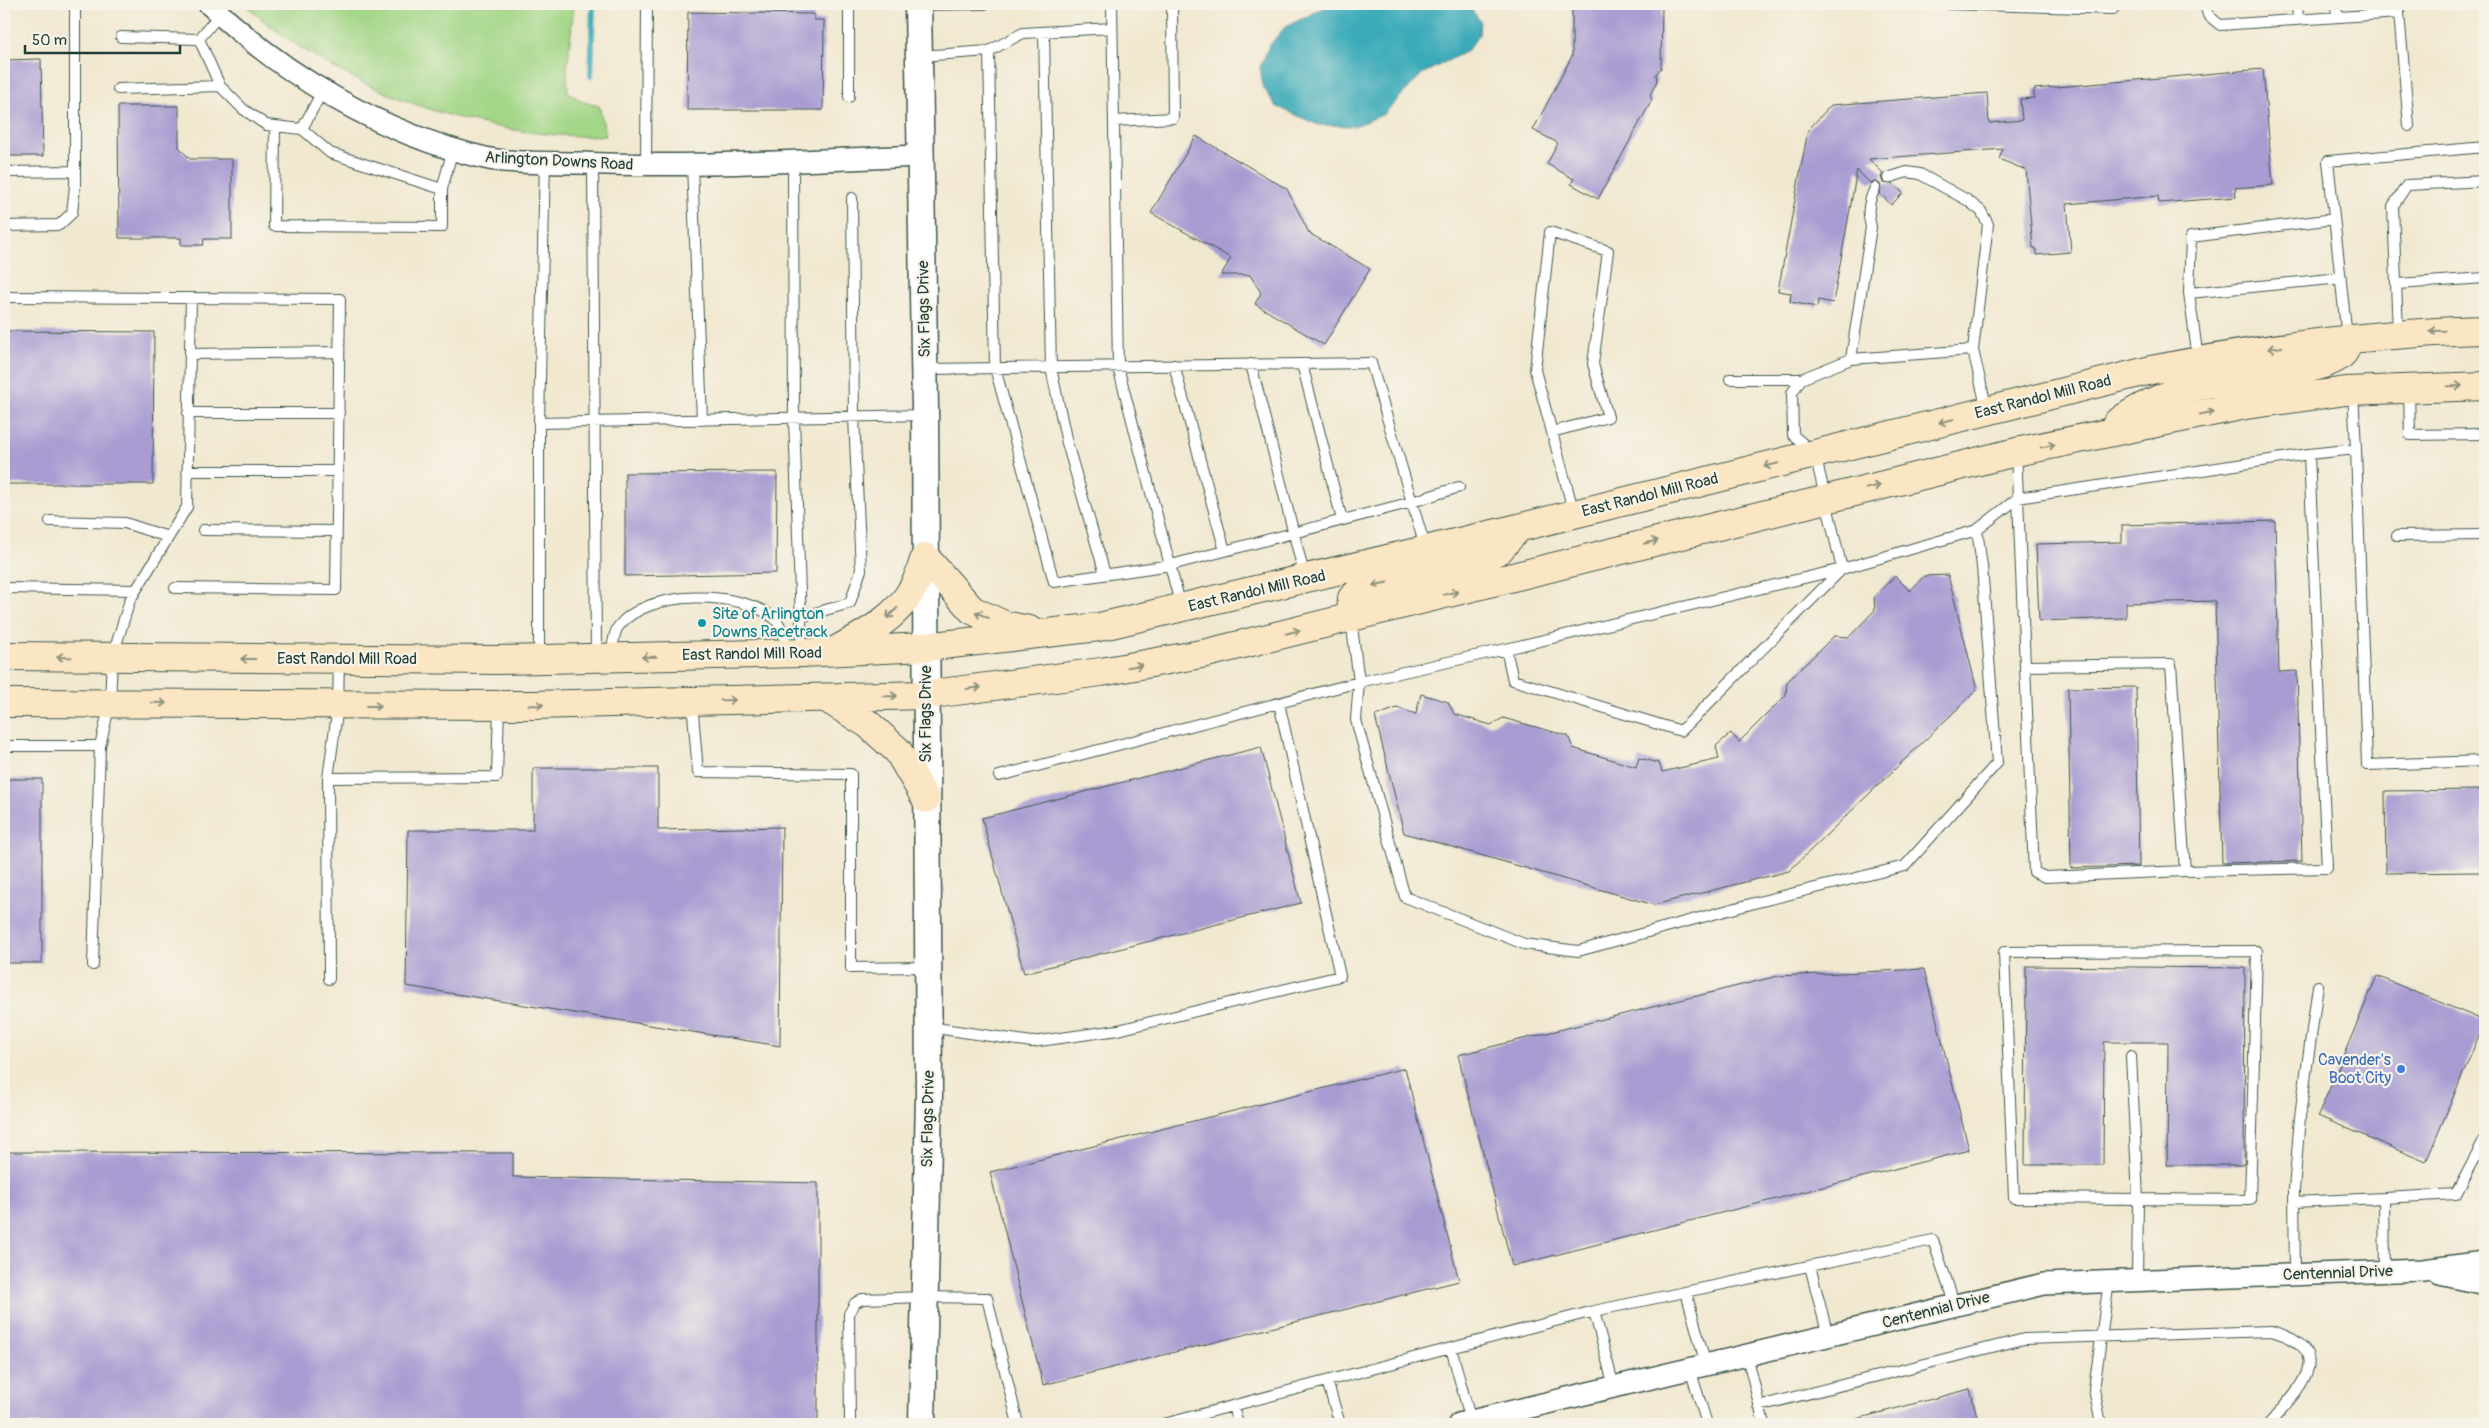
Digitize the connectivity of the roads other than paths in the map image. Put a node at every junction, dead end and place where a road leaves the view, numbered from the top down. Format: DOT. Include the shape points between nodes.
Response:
graph roads {
  1 [pos="75,4"];
  2 [pos="647,4"];
  3 [pos="849,4"];
  4 [pos="918,4"];
  5 [pos="981,4"];
  6 [pos="985,4"];
  7 [pos="1112,4"];
  8 [pos="1172,4"];
  9 [pos="1948,4"];
  10 [pos="2113,4"];
  11 [pos="2205,4"];
  12 [pos="2297,4"];
  13 [pos="2336,4"];
  14 [pos="2398,8"];
  15 [pos="215,9"];
  16 [pos="2337,16"];
  17 [pos="2298,18"];
  18 [pos="1112,28"];
  19 [pos="1044,32"];
  20 [pos="121,37"];
  21 [pos="198,39"];
  22 [pos="989,51"];
  23 [pos="920,56"];
  24 [pos="220,86"];
  25 [pos="118,90"];
  26 [pos="323,90"];
  27 [pos="849,97"];
  28 [pos="1114,121"];
  29 [pos="275,126"];
  30 [pos="2408,126"];
  31 [pos="302,129"];
  32 [pos="2485,147"];
  33 [pos="453,149"];
  34 [pos="921,156"];
  35 [pos="545,161"];
  36 [pos="793,161"];
  37 [pos="593,163"];
  38 [pos="692,164"];
  39 [pos="646,166"];
  40 [pos="75,171"];
  41 [pos="4,172"];
  42 [pos="1888,178"];
  43 [pos="2485,181"];
  44 [pos="1875,188"];
  45 [pos="442,189"];
  46 [pos="852,198"];
  47 [pos="2334,219"];
  48 [pos="4,226"];
  49 [pos="2341,278"];
  50 [pos="2485,278"];
  51 [pos="2398,284"];
  52 [pos="2189,293"];
  53 [pos="4,297"];
  54 [pos="191,298"];
  55 [pos="2485,330"];
  56 [pos="2398,334"];
  57 [pos="2347,338"];
  58 [pos="1972,350"];
  59 [pos="339,352"];
  60 [pos="190,354"];
  61 [pos="1851,359"];
  62 [pos="2198,361"];
  63 [pos="1251,364"];
  64 [pos="1302,364"];
  65 [pos="1118,366"];
  66 [pos="1174,366"];
  67 [pos="995,368"];
  68 [pos="1051,368"];
  69 [pos="925,369"];
  70 [pos="1730,379"];
  71 [pos="1801,379"];
  72 [pos="2485,386"];
  73 [pos="2408,388"];
  74 [pos="2353,390"];
  75 [pos="1988,411"];
  76 [pos="188,413"];
  77 [pos="339,413"];
  78 [pos="925,415"];
  79 [pos="854,417"];
  80 [pos="794,418"];
  81 [pos="702,420"];
  82 [pos="594,422"];
  83 [pos="539,423"];
  84 [pos="1552,432"];
  85 [pos="2102,434"];
  86 [pos="2485,434"];
  87 [pos="2356,449"];
  88 [pos="2016,452"];
  89 [pos="1815,454"];
  90 [pos="2309,454"];
  91 [pos="187,471"];
  92 [pos="338,471"];
  93 [pos="1459,487"];
  94 [pos="2018,498"];
  95 [pos="1825,499"];
  96 [pos="1412,502"];
  97 [pos="1575,514"];
  98 [pos="50,520"];
  99 [pos="1342,520"];
  100 [pos="1518,528"];
  101 [pos="203,530"];
  102 [pos="1977,530"];
  103 [pos="337,531"];
  104 [pos="1294,533"];
  105 [pos="2485,535"];
  106 [pos="2397,536"];
  107 [pos="168,537"];
  108 [pos="1426,550"];
  109 [pos="1225,551"];
  110 [pos="925,557"];
  111 [pos="1171,565"];
  112 [pos="1842,569"];
  113 [pos="1105,574"];
  114 [pos="1306,579"];
  115 [pos="4,588"];
  116 [pos="175,588"];
  117 [pos="136,590"];
  118 [pos="1182,609"];
  119 [pos="801,618"];
  120 [pos="1351,618"];
  121 [pos="1045,634"];
  122 [pos="925,647"];
  123 [pos="1506,649"];
  124 [pos="832,652"];
  125 [pos="795,653"];
  126 [pos="4,656"];
  127 [pos="112,658"];
  128 [pos="603,658"];
  129 [pos="339,659"];
  130 [pos="539,659"];
  131 [pos="2025,666"];
  132 [pos="1359,682"];
  133 [pos="925,695"];
  134 [pos="826,698"];
  135 [pos="692,701"];
  136 [pos="4,703"];
  137 [pos="110,703"];
  138 [pos="1279,703"];
  139 [pos="499,705"];
  140 [pos="338,706"];
  141 [pos="4,746"];
  142 [pos="100,746"];
  143 [pos="2485,762"];
  144 [pos="999,776"];
  145 [pos="328,778"];
  146 [pos="926,799"];
  147 [pos="2185,871"];
  148 [pos="93,965"];
  149 [pos="928,967"];
  150 [pos="329,979"];
  151 [pos="2318,986"];
  152 [pos="928,1026"];
  153 [pos="2132,1056"];
  154 [pos="2485,1139"];
  155 [pos="2384,1198"];
  156 [pos="2138,1199"];
  157 [pos="2294,1202"];
  158 [pos="2485,1262"];
  159 [pos="1810,1266"];
  160 [pos="2423,1270"];
  161 [pos="2385,1272"];
  162 [pos="2295,1275"];
  163 [pos="2137,1280"];
  164 [pos="2109,1281"];
  165 [pos="2485,1284"];
  166 [pos="1686,1292"];
  167 [pos="925,1297"];
  168 [pos="1955,1306"];
  169 [pos="1594,1312"];
  170 [pos="2101,1335"];
  171 [pos="1828,1336"];
  172 [pos="1451,1348"];
  173 [pos="1747,1356"];
  174 [pos="1698,1367"];
  175 [pos="1327,1381"];
  176 [pos="1614,1387"];
  177 [pos="1233,1406"];
  178 [pos="1759,1406"];
  179 [pos="1500,1419"];
  180 [pos="1465,1423"];
  181 [pos="850,1424"];
  182 [pos="922,1424"];
  183 [pos="1018,1424"];
  184 [pos="1164,1424"];
  185 [pos="1238,1424"];
  186 [pos="1340,1424"];
  187 [pos="1707,1424"];
  188 [pos="1764,1424"];
  189 [pos="2101,1424"];
  190 [pos="2269,1424"];
  1 -- 40 [label="lane"];
  2 -- 39 [label="lane"];
  3 -- 27 [label="lane"];
  4 -- 5 [label="lane"];
  4 -- 23 [label="street, Six Flags Drive"];
  5 -- 6 [label="lane"];
  7 -- 18 [label="lane"];
  8 -- 28 [label="lane" via="1173,118"];
  9 -- 10 [label="lane" via="2113,9"];
  11 -- 17 [label="lane" via="2208,14 2220,25"];
  12 -- 17 [label="lane"];
  13 -- 16 [label="lane"];
  14 -- 16 [label="lane"];
  14 -- 30 [label="lane"];
  15 -- 21 [label="lane"];
  15 -- 26 [label="street, Arlington Downs Road" via="238,31"];
  16 -- 17 [label="lane"];
  18 -- 19 [label="lane"];
  18 -- 28 [label="lane"];
  19 -- 22 [label="lane" via="1023,33"];
  19 -- 68 [label="lane"];
  20 -- 21 [label="lane"];
  21 -- 24 [label="lane"];
  22 -- 23 [label="lane"];
  22 -- 67 [label="lane"];
  23 -- 34 [label="street, Six Flags Drive"];
  24 -- 25 [label="lane"];
  24 -- 29 [label="lane" via="243,109 266,125"];
  26 -- 31 [label="lane"];
  26 -- 33 [label="street, Arlington Downs Road" via="378,120"];
  28 -- 65 [label="lane"];
  29 -- 31 [label="lane"];
  29 -- 45 [label="lane" via="274,226 442,227"];
  31 -- 45 [label="lane" via="330,153"];
  32 -- 47 [label="lane" via="2328,161"];
  33 -- 35 [label="street, Arlington Downs Road" via="487,159"];
  33 -- 45 [label="lane"];
  34 -- 36 [label="street, Arlington Downs Road"];
  34 -- 69 [label="street, Six Flags Drive"];
  35 -- 37 [label="street, Arlington Downs Road"];
  35 -- 83 [label="lane"];
  36 -- 38 [label="street, Arlington Downs Road"];
  36 -- 80 [label="lane"];
  37 -- 39 [label="street, Arlington Downs Road"];
  37 -- 82 [label="lane"];
  38 -- 39 [label="street, Arlington Downs Road"];
  38 -- 81 [label="lane"];
  40 -- 41 [label="lane"];
  40 -- 48 [label="lane" via="72,213 59,224"];
  42 -- 58 [label="lane" via="1908,172 1920,174 1967,200 1981,211 1988,224"];
  43 -- 51 [label="lane" via="2407,185 2393,206"];
  44 -- 61 [label="lane" via="1869,202 1871,227"];
  46 -- 79 [label="lane"];
  47 -- 49 [label="lane"];
  47 -- 52 [label="lane" via="2191,237"];
  49 -- 52 [label="lane"];
  49 -- 57 [label="lane"];
  50 -- 51 [label="lane"];
  51 -- 56 [label="lane"];
  52 -- 62 [label="lane"];
  53 -- 54 [label="lane"];
  54 -- 59 [label="lane" via="340,299"];
  54 -- 60 [label="lane"];
  55 -- 56 [label="main road, East Randol Mill Road, one-way"];
  56 -- 57 [label="main road, East Randol Mill Road"];
  57 -- 62 [label="main road, East Randol Mill Road, one-way"];
  57 -- 85 [label="main road" via="2342,355 2318,365 2193,387 2125,416"];
  58 -- 61 [label="lane"];
  58 -- 75 [label="lane"];
  59 -- 60 [label="lane"];
  59 -- 77 [label="lane"];
  60 -- 76 [label="lane"];
  61 -- 71 [label="lane"];
  62 -- 75 [label="main road, East Randol Mill Road"];
  63 -- 64 [label="lane"];
  63 -- 66 [label="lane"];
  63 -- 104 [label="lane"];
  64 -- 96 [label="lane" via="1371,363"];
  64 -- 99 [label="lane"];
  65 -- 66 [label="lane"];
  65 -- 68 [label="lane"];
  65 -- 111 [label="lane"];
  66 -- 109 [label="lane"];
  67 -- 68 [label="lane"];
  67 -- 69 [label="lane"];
  67 -- 113 [label="lane" via="1054,582"];
  68 -- 113 [label="lane" via="1067,443"];
  69 -- 78 [label="street, Six Flags Drive"];
  70 -- 71 [label="lane"];
  71 -- 89 [label="lane" via="1792,393 1793,435"];
  73 -- 72 [label="main road, one-way"];
  73 -- 74 [label="main road"];
  73 -- 86 [label="lane" via="2410,435"];
  85 -- 74 [label="main road, one-way" via="2246,405"];
  74 -- 87 [label="lane"];
  75 -- 89 [label="main road, East Randol Mill Road, one-way"];
  76 -- 77 [label="lane"];
  76 -- 91 [label="lane"];
  77 -- 92 [label="lane"];
  78 -- 79 [label="lane"];
  78 -- 110 [label="street, Six Flags Drive"];
  79 -- 80 [label="lane"];
  79 -- 119 [label="lane" via="861,570 850,603"];
  80 -- 81 [label="lane"];
  80 -- 119 [label="lane"];
  81 -- 82 [label="lane"];
  82 -- 83 [label="lane"];
  82 -- 128 [label="lane"];
  83 -- 130 [label="lane"];
  84 -- 84 [label="lane" via="1535,370 1550,232 1608,251 1594,364 1608,417"];
  84 -- 97 [label="lane"];
  88 -- 85 [label="main road, one-way"];
  87 -- 90 [label="lane"];
  87 -- 143 [label="lane" via="2367,765"];
  88 -- 94 [label="lane"];
  95 -- 88 [label="main road, one-way"];
  89 -- 95 [label="lane"];
  89 -- 97 [label="main road, East Randol Mill Road, one-way"];
  90 -- 94 [label="lane"];
  90 -- 147 [label="lane" via="2327,868"];
  91 -- 92 [label="lane"];
  91 -- 107 [label="lane" via="187,507"];
  92 -- 103 [label="lane"];
  93 -- 96 [label="lane"];
  94 -- 102 [label="lane"];
  94 -- 131 [label="lane"];
  95 -- 112 [label="lane"];
  120 -- 95 [label="main road, one-way"];
  96 -- 99 [label="lane"];
  96 -- 108 [label="lane"];
  97 -- 100 [label="main road, East Randol Mill Road"];
  98 -- 107 [label="lane" via="125,523"];
  99 -- 104 [label="lane"];
  100 -- 108 [label="main road, East Randol Mill Road"];
  100 -- 120 [label="main road, one-way" via="1499,550 1478,561 1363,588 1352,598"];
  101 -- 103 [label="lane"];
  102 -- 112 [label="lane"];
  102 -- 132 [label="lane" via="1997,762 1906,866 1578,951 1524,944 1405,897 1356,720"];
  103 -- 116 [label="lane" via="336,590"];
  104 -- 109 [label="lane"];
  104 -- 114 [label="lane"];
  105 -- 106 [label="lane"];
  107 -- 117 [label="lane"];
  108 -- 114 [label="main road, East Randol Mill Road"];
  109 -- 111 [label="lane"];
  121 -- 110 [label="main road, one-way" via="1004,625 972,610"];
  110 -- 122 [label="street, Six Flags Drive"];
  110 -- 124 [label="main road, one-way" via="914,587 893,614"];
  111 -- 113 [label="lane"];
  111 -- 118 [label="lane"];
  112 -- 123 [label="lane"];
  112 -- 123 [label="lane" via="1682,731 1513,680"];
  114 -- 118 [label="main road, East Randol Mill Road"];
  115 -- 117 [label="lane"];
  117 -- 127 [label="lane"];
  118 -- 121 [label="main road, East Randol Mill Road" via="1099,627"];
  119 -- 125 [label="lane"];
  120 -- 132 [label="lane"];
  133 -- 120 [label="main road, one-way" via="1101,672 1207,653"];
  121 -- 122 [label="main road, East Randol Mill Road"];
  122 -- 124 [label="main road, East Randol Mill Road"];
  122 -- 133 [label="street, Six Flags Drive"];
  123 -- 132 [label="lane"];
  124 -- 125 [label="main road, East Randol Mill Road"];
  125 -- 128 [label="main road, East Randol Mill Road, one-way"];
  125 -- 128 [label="lane" via="775,620 745,603 715,598 672,598 630,613 616,628"];
  127 -- 126 [label="main road, East Randol Mill Road, one-way"];
  129 -- 127 [label="main road, East Randol Mill Road, one-way"];
  127 -- 137 [label="lane"];
  128 -- 130 [label="main road, East Randol Mill Road"];
  129 -- 130 [label="main road, East Randol Mill Road"];
  129 -- 140 [label="lane"];
  131 -- 147 [label="lane" via="2171,664"];
  131 -- 147 [label="lane" via="2034,872 2046,877"];
  132 -- 138 [label="lane"];
  134 -- 133 [label="main road, one-way"];
  133 -- 146 [label="street, Six Flags Drive"];
  135 -- 134 [label="main road, one-way"];
  134 -- 146 [label="main road" via="868,724 898,751"];
  139 -- 135 [label="main road, one-way"];
  135 -- 149 [label="lane" via="698,772 851,774 851,968"];
  136 -- 137 [label="main road"];
  137 -- 140 [label="main road, one-way"];
  137 -- 142 [label="lane"];
  138 -- 144 [label="lane"];
  138 -- 152 [label="lane" via="1340,976 1118,1030 1032,1042"];
  140 -- 139 [label="main road, one-way"];
  139 -- 145 [label="lane" via="498,777"];
  140 -- 145 [label="lane"];
  141 -- 142 [label="lane"];
  142 -- 148 [label="lane"];
  145 -- 150 [label="lane"];
  146 -- 149 [label="street, Six Flags Drive"];
  149 -- 152 [label="street, Six Flags Drive"];
  151 -- 157 [label="lane" via="2300,1117"];
  152 -- 167 [label="street, Six Flags Drive"];
  153 -- 156 [label="lane"];
  154 -- 155 [label="lane" via="2456,1194"];
  155 -- 157 [label="lane"];
  155 -- 161 [label="lane"];
  156 -- 156 [label="lane" via="2014,1198 2004,952 2257,951 2250,1200"];
  156 -- 163 [label="lane"];
  157 -- 162 [label="lane"];
  158 -- 160 [label="street, Centennial Drive"];
  159 -- 166 [label="lane"];
  159 -- 168 [label="lane" via="1933,1240"];
  159 -- 171 [label="lane"];
  160 -- 161 [label="street, Centennial Drive"];
  160 -- 165 [label="street, Centennial Drive"];
  161 -- 162 [label="street, Centennial Drive"];
  162 -- 163 [label="street, Centennial Drive"];
  163 -- 164 [label="street, Centennial Drive"];
  164 -- 168 [label="street, Centennial Drive" via="2044,1284"];
  164 -- 170 [label="lane"];
  166 -- 169 [label="lane"];
  166 -- 174 [label="lane"];
  167 -- 181 [label="lane" via="862,1299 851,1307"];
  167 -- 182 [label="street, Six Flags Drive"];
  167 -- 183 [label="lane" via="987,1298"];
  168 -- 171 [label="street, Centennial Drive"];
  169 -- 172 [label="lane"];
  169 -- 176 [label="lane"];
  170 -- 178 [label="lane" via="2024,1339"];
  170 -- 189 [label="lane" via="2094,1389"];
  170 -- 190 [label="lane" via="2272,1331 2292,1337 2305,1349 2309,1363 2305,1382"];
  171 -- 173 [label="street, Centennial Drive"];
  172 -- 175 [label="lane"];
  172 -- 180 [label="lane"];
  173 -- 174 [label="street, Centennial Drive"];
  173 -- 178 [label="lane"];
  174 -- 176 [label="street, Centennial Drive"];
  174 -- 187 [label="lane"];
  175 -- 177 [label="lane"];
  175 -- 186 [label="lane"];
  176 -- 179 [label="street, Centennial Drive"];
  177 -- 184 [label="lane"];
  177 -- 185 [label="lane"];
  178 -- 188 [label="lane"];
  179 -- 180 [label="street, Centennial Drive"];
}
